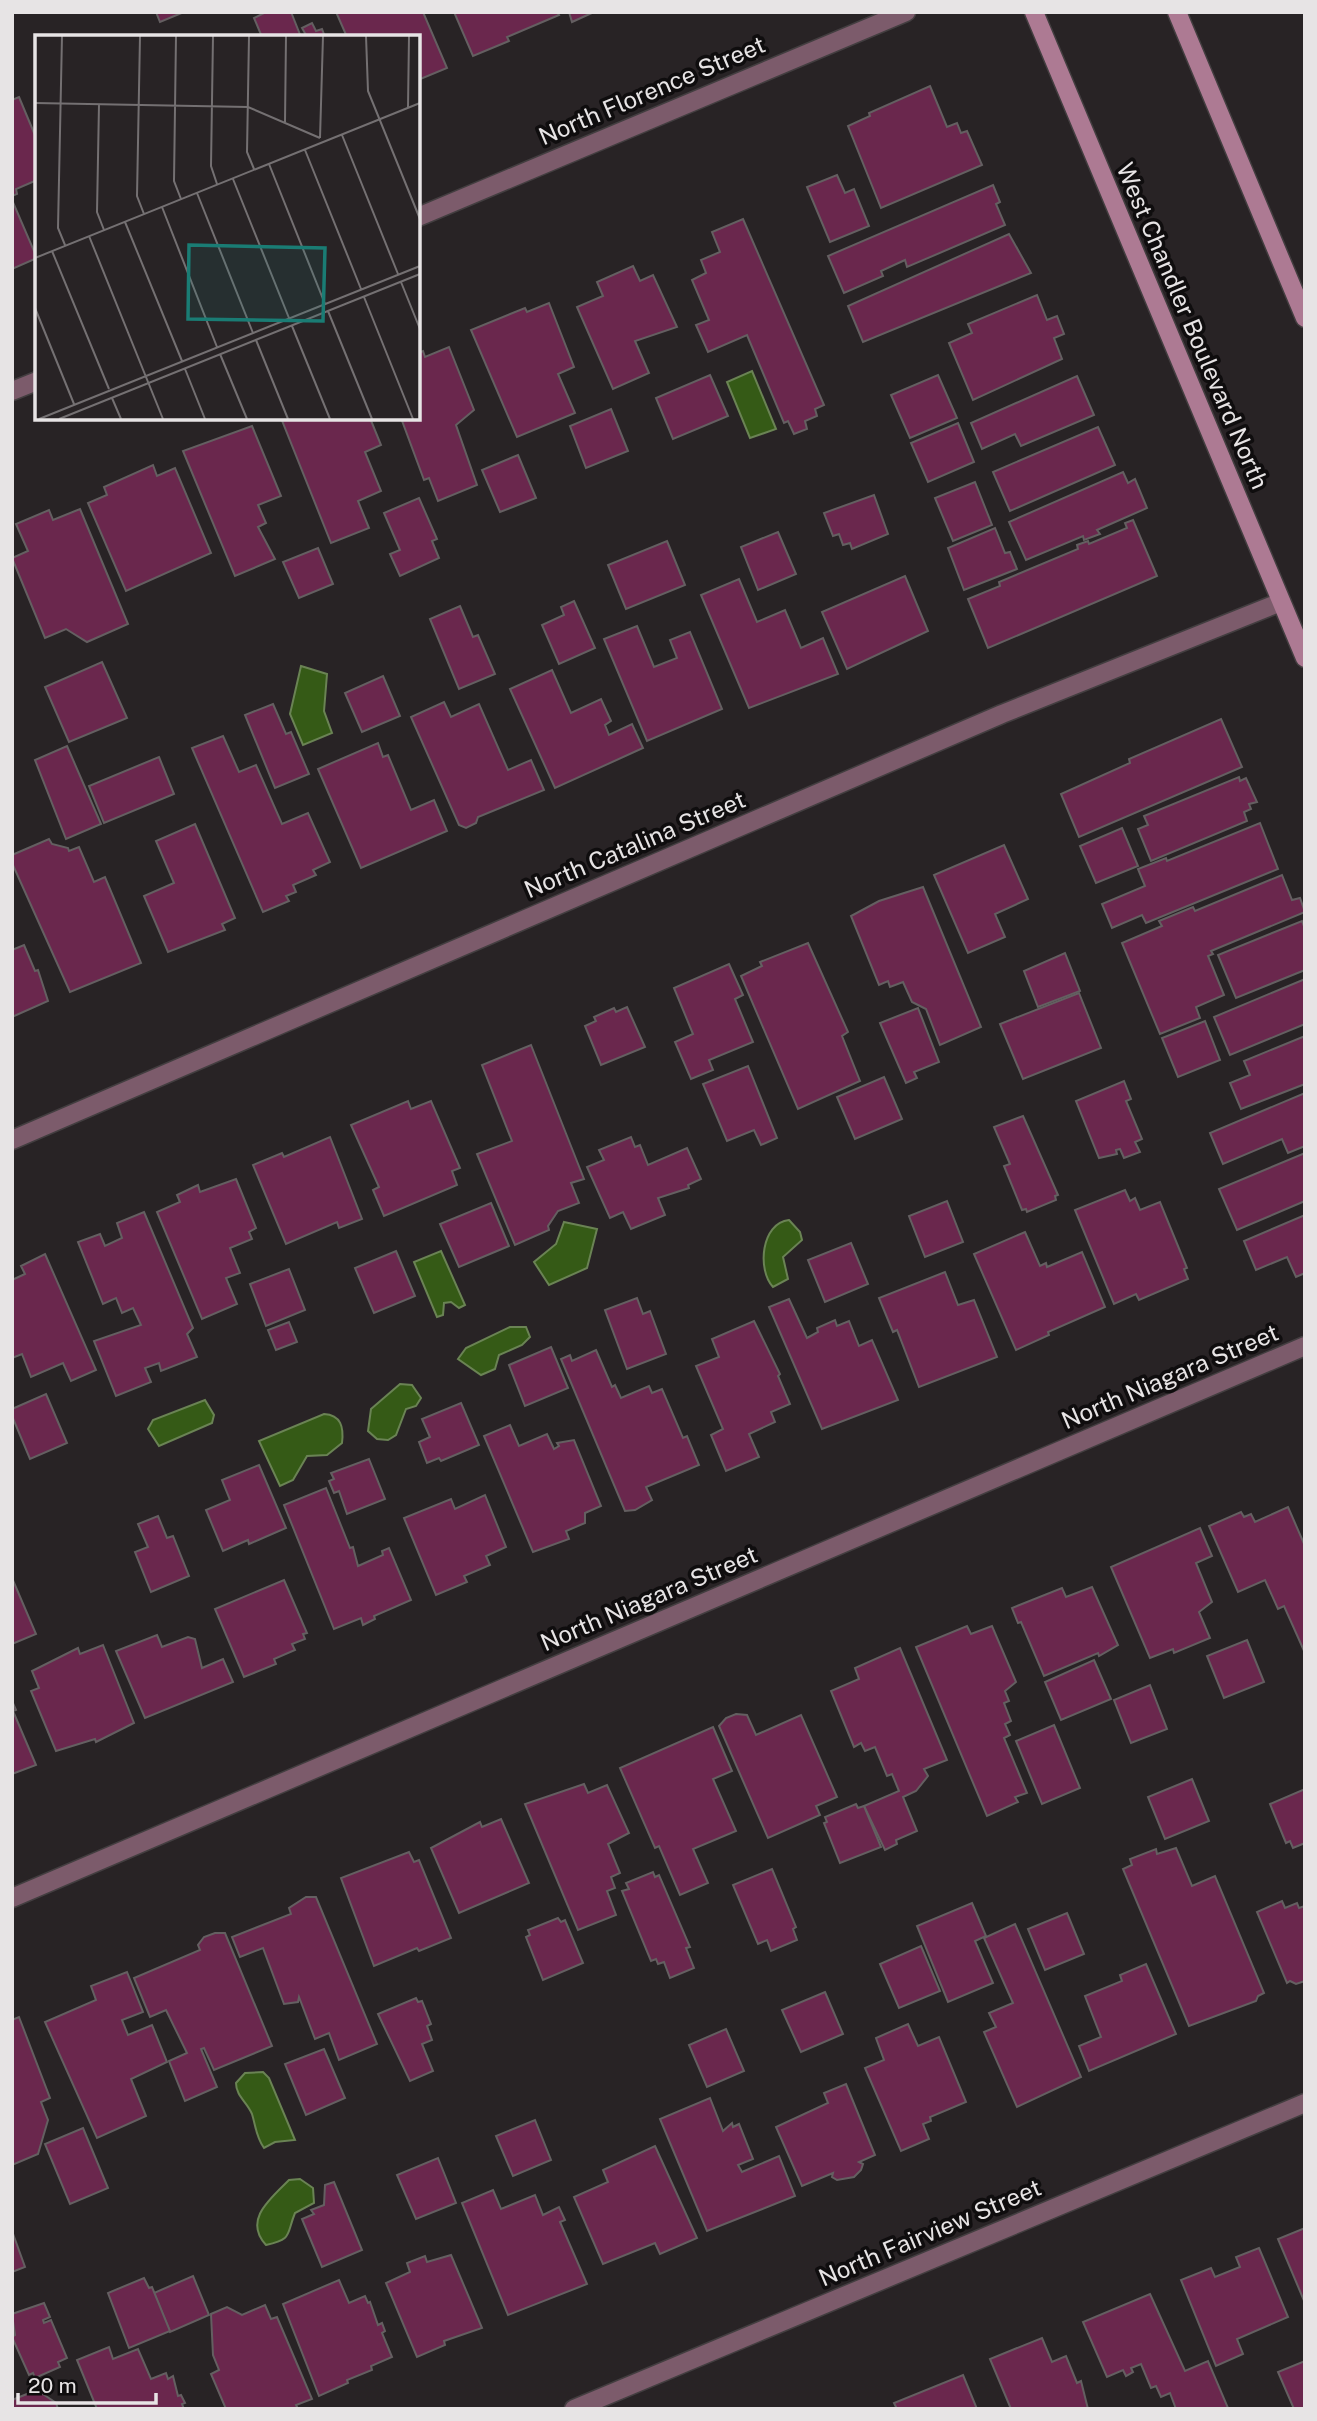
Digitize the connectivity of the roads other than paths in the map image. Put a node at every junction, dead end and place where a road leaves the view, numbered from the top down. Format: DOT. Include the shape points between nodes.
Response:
graph roads {
  1 [pos="906,12"];
  2 [pos="1034,12"];
  3 [pos="1177,12"];
  4 [pos="420,217"];
  5 [pos="1305,318"];
  6 [pos="35,382"];
  7 [pos="12,391"];
  8 [pos="1281,602"];
  9 [pos="1305,658"];
  10 [pos="12,1140"];
  11 [pos="1305,1346"];
  12 [pos="12,1898"];
  13 [pos="1305,2103"];
  14 [pos="574,2409"];
  1 -- 4 [label="street, North Florence Street"];
  2 -- 8 [label="main road, West Chandler Boulevard North"];
  3 -- 5 [label="main road"];
  6 -- 7 [label="street"];
  8 -- 9 [label="main road, West Chandler Boulevard North"];
  8 -- 10 [label="street, North Catalina Street" via="1002,714"];
  11 -- 12 [label="street, North Niagara Street"];
  13 -- 14 [label="street, North Fairview Street"];
}
